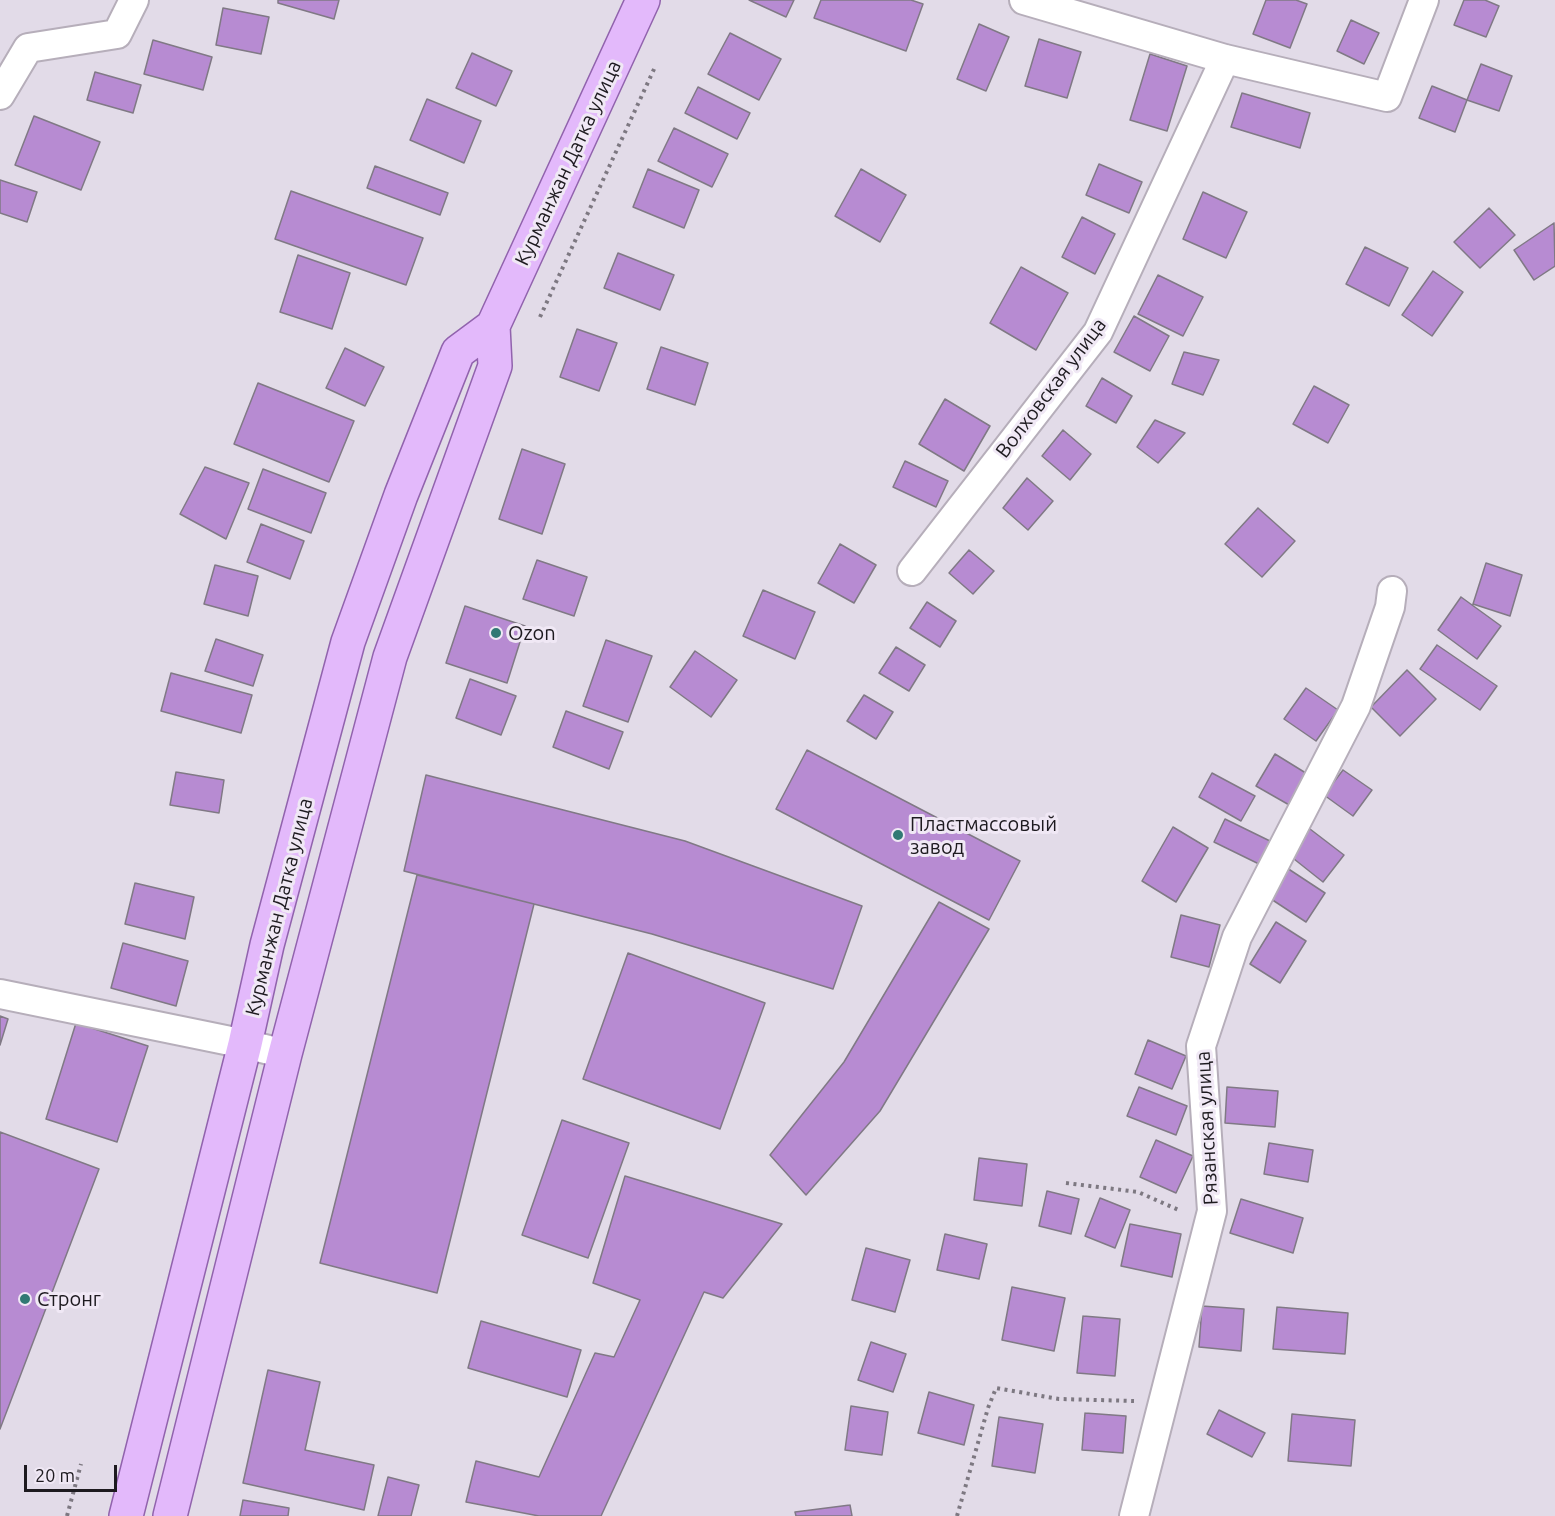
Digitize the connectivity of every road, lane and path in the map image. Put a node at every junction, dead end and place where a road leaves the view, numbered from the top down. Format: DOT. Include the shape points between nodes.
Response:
graph roads {
  1 [pos="134,0"];
  2 [pos="643,0"];
  3 [pos="1024,0"];
  4 [pos="1424,0"];
  5 [pos="1225,59"];
  6 [pos="655,67"];
  7 [pos="0,95"];
  8 [pos="540,318"];
  9 [pos="493,326"];
  10 [pos="912,571"];
  11 [pos="1392,591"];
  12 [pos="0,994"];
  13 [pos="244,1044"];
  14 [pos="285,1054"];
  15 [pos="1066,1183"];
  16 [pos="1209,1223"];
  17 [pos="1164,1402"];
  18 [pos="81,1464"];
  19 [pos="67,1516"];
  20 [pos="126,1516"];
  21 [pos="170,1516"];
  22 [pos="957,1516"];
  23 [pos="1134,1516"];
  1 -- 7 [label="street" via="117,34 27,48"];
  2 -- 9 [label="main road, Курманжан Датка улица"];
  3 -- 5 [label="street"];
  4 -- 5 [label="street" via="1387,97"];
  5 -- 10 [label="street, Волховская улица" via="1098,332"];
  6 -- 8 [label="path"];
  9 -- 13 [label="main road, Курманжан Датка улица" via="458,352 348,642"];
  9 -- 14 [label="main road, Курманжан Датка улица" via="495,366 390,657"];
  11 -- 16 [label="street, Рязанская улица" via="1356,705 1237,937 1201,1046 1212,1211"];
  12 -- 13 [label="street"];
  13 -- 14 [label="street"];
  13 -- 20 [label="main road, Курманжан Датка улица"];
  14 -- 21 [label="main road, Курманжан Датка улица"];
  15 -- 16 [label="path" via="1138,1192"];
  16 -- 17 [label="street, Рязанская улица"];
  17 -- 22 [label="path" via="1059,1399 996,1388"];
  17 -- 23 [label="street, Рязанская улица"];
  18 -- 19 [label="path"];
}
